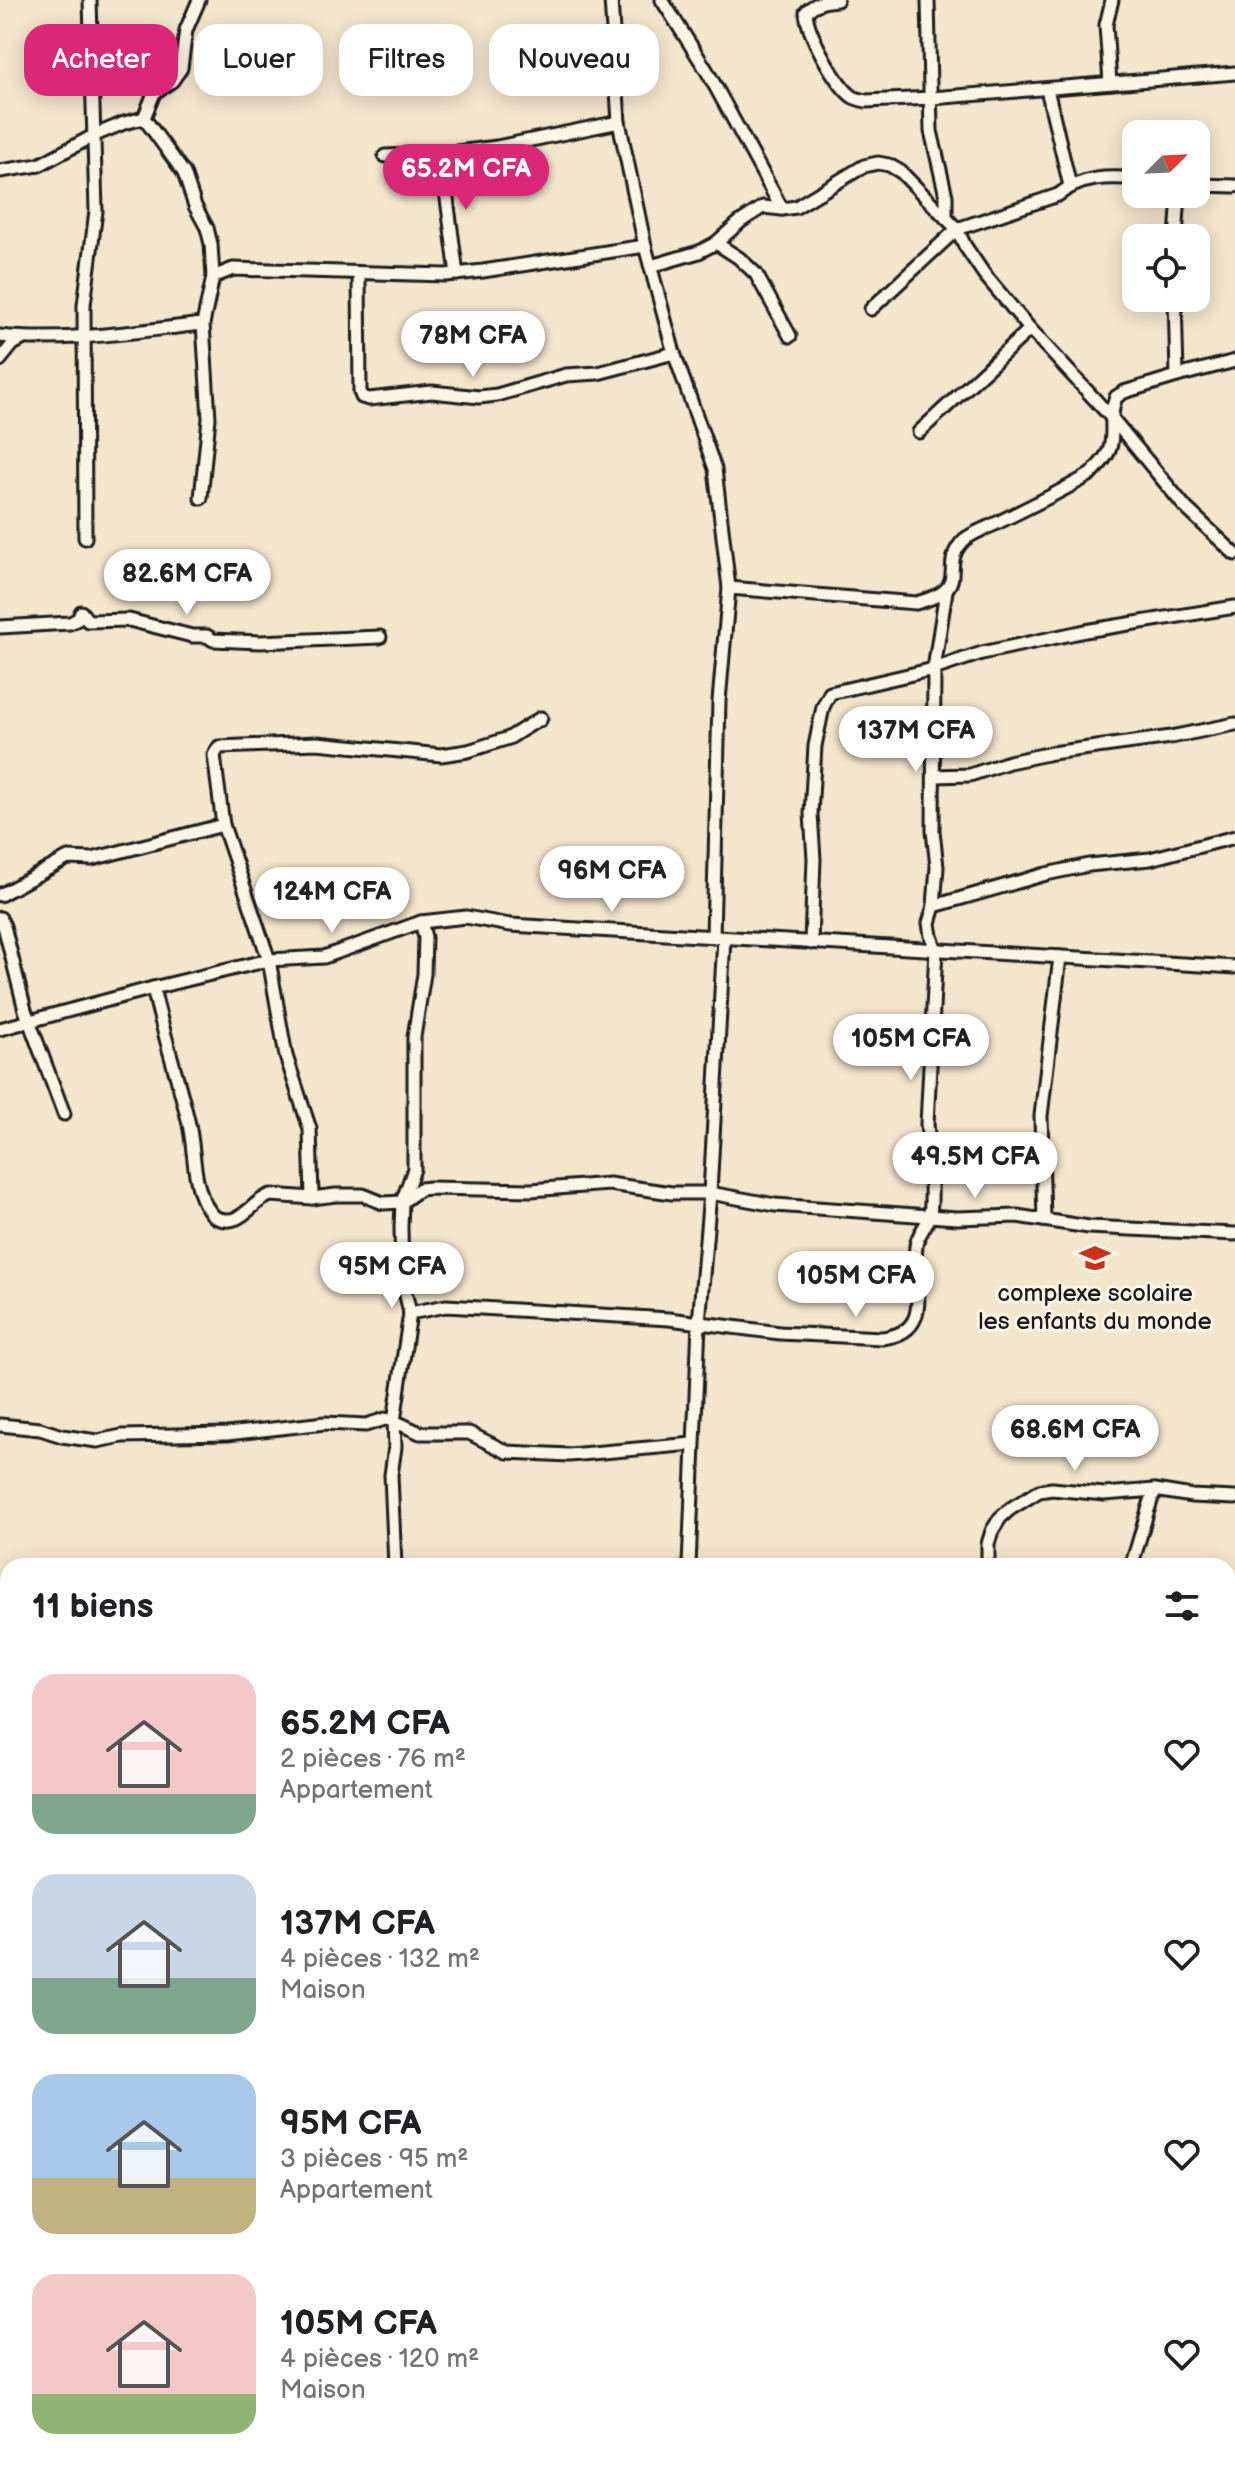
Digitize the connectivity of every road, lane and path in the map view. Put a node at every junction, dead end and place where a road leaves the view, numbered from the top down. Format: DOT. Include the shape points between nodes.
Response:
graph roads {
  1 [pos="90,0"];
  2 [pos="199,0"];
  3 [pos="611,0"];
  4 [pos="662,0"];
  5 [pos="837,0"];
  6 [pos="928,0"];
  7 [pos="1112,0"];
  8 [pos="1235,73"];
  9 [pos="1110,83"];
  10 [pos="1047,89"];
  11 [pos="932,98"];
  12 [pos="144,118"];
  13 [pos="619,122"];
  14 [pos="95,135"];
  15 [pos="441,154"];
  16 [pos="385,156"];
  17 [pos="0,171"];
  18 [pos="1122,179"];
  19 [pos="1210,185"];
  20 [pos="1070,186"];
  21 [pos="1235,186"];
  22 [pos="782,209"];
  23 [pos="946,218"];
  24 [pos="957,229"];
  25 [pos="716,243"];
  26 [pos="645,246"];
  27 [pos="651,266"];
  28 [pos="359,274"];
  29 [pos="457,274"];
  30 [pos="213,277"];
  31 [pos="871,309"];
  32 [pos="1175,312"];
  33 [pos="203,324"];
  34 [pos="1030,329"];
  35 [pos="0,336"];
  36 [pos="790,336"];
  37 [pos="85,337"];
  38 [pos="22,339"];
  39 [pos="674,353"];
  40 [pos="0,360"];
  41 [pos="1235,361"];
  42 [pos="1177,376"];
  43 [pos="1111,417"];
  44 [pos="919,432"];
  45 [pos="201,498"];
  46 [pos="85,538"];
  47 [pos="1235,554"];
  48 [pos="729,588"];
  49 [pos="946,591"];
  50 [pos="1235,607"];
  51 [pos="0,627"];
  52 [pos="380,637"];
  53 [pos="934,669"];
  54 [pos="540,720"];
  55 [pos="1235,724"];
  56 [pos="934,776"];
  57 [pos="223,825"];
  58 [pos="1235,837"];
  59 [pos="0,895"];
  60 [pos="934,906"];
  61 [pos="0,918"];
  62 [pos="421,922"];
  63 [pos="718,937"];
  64 [pos="811,943"];
  65 [pos="936,950"];
  66 [pos="1060,957"];
  67 [pos="269,960"];
  68 [pos="1235,967"];
  69 [pos="153,988"];
  70 [pos="29,1021"];
  71 [pos="0,1029"];
  72 [pos="64,1114"];
  73 [pos="710,1193"];
  74 [pos="312,1198"];
  75 [pos="402,1202"];
  76 [pos="930,1216"];
  77 [pos="1044,1220"];
  78 [pos="1235,1234"];
  79 [pos="410,1313"];
  80 [pos="699,1323"];
  81 [pos="394,1421"];
  82 [pos="0,1425"];
  83 [pos="693,1444"];
  84 [pos="1155,1490"];
  85 [pos="1235,1498"];
  86 [pos="395,1558"];
  87 [pos="689,1558"];
  88 [pos="988,1558"];
  89 [pos="1135,1558"];
  1 -- 14 [label="street"];
  2 -- 12 [label="street" via="186,30 181,68 154,93"];
  3 -- 13 [label="street"];
  4 -- 22 [label="street"];
  5 -- 11 [label="street" via="812,6 806,23 855,99"];
  6 -- 11 [label="street"];
  7 -- 9 [label="street" via="1106,25"];
  8 -- 9 [label="street"];
  9 -- 10 [label="street"];
  10 -- 11 [label="street"];
  10 -- 20 [label="street"];
  11 -- 23 [label="street" via="931,131"];
  12 -- 14 [label="street"];
  12 -- 30 [label="street" via="184,173 207,228"];
  13 -- 15 [label="street"];
  13 -- 26 [label="street"];
  14 -- 17 [label="street" via="39,165"];
  14 -- 37 [label="street" via="96,211"];
  15 -- 16 [label="street"];
  15 -- 29 [label="street"];
  18 -- 20 [label="street"];
  19 -- 21 [label="street"];
  20 -- 24 [label="street" via="1058,195"];
  22 -- 23 [label="street" via="796,207 878,163 901,172"];
  22 -- 25 [label="street" via="763,207"];
  23 -- 24 [label="street"];
  24 -- 31 [label="street"];
  24 -- 34 [label="street" via="984,274"];
  25 -- 27 [label="street"];
  25 -- 36 [label="street" via="756,274"];
  26 -- 27 [label="street"];
  26 -- 29 [label="street"];
  27 -- 39 [label="street"];
  28 -- 29 [label="street"];
  28 -- 30 [label="street" via="233,269"];
  28 -- 39 [label="street" via="360,392 369,399 432,392 497,395"];
  30 -- 33 [label="street"];
  32 -- 42 [label="street"];
  33 -- 37 [label="street"];
  33 -- 45 [label="street" via="209,418"];
  34 -- 43 [label="street"];
  34 -- 44 [label="street"];
  35 -- 38 [label="street"];
  37 -- 38 [label="street"];
  37 -- 46 [label="street"];
  38 -- 40 [label="street"];
  39 -- 48 [label="street" via="715,469"];
  41 -- 42 [label="street"];
  42 -- 43 [label="street" via="1124,392 1116,397"];
  43 -- 47 [label="street" via="1186,508"];
  43 -- 49 [label="street" via="1110,448 1091,474 966,538 953,561"];
  48 -- 49 [label="street" via="916,603"];
  48 -- 63 [label="street" via="719,701"];
  49 -- 53 [label="street"];
  50 -- 53 [label="street" via="1085,631"];
  51 -- 52 [label="street" via="70,623 81,612 88,621 129,620 213,640"];
  53 -- 56 [label="street"];
  53 -- 64 [label="street" via="835,691 826,698 815,746"];
  54 -- 57 [label="street" via="509,738 441,755 317,743 219,747 214,755"];
  55 -- 56 [label="street" via="1052,753 970,775"];
  56 -- 60 [label="street"];
  57 -- 59 [label="street" via="92,859 68,858"];
  57 -- 67 [label="street"];
  58 -- 60 [label="street" via="1150,859 1046,874"];
  60 -- 65 [label="street" via="929,923"];
  61 -- 70 [label="street"];
  62 -- 63 [label="street" via="466,917 510,925"];
  62 -- 67 [label="street" via="324,957"];
  62 -- 75 [label="street" via="425,961 414,1037 414,1169"];
  63 -- 64 [label="street"];
  63 -- 73 [label="street"];
  64 -- 65 [label="street"];
  65 -- 66 [label="street"];
  65 -- 76 [label="street" via="927,1124"];
  66 -- 68 [label="street"];
  66 -- 77 [label="street" via="1041,1116"];
  67 -- 69 [label="street"];
  67 -- 74 [label="street" via="286,1056 310,1129"];
  69 -- 70 [label="street"];
  69 -- 74 [label="street" via="209,1211 230,1219 244,1215 265,1196"];
  70 -- 71 [label="street"];
  70 -- 72 [label="street"];
  73 -- 75 [label="street" via="609,1184 531,1190 430,1188"];
  73 -- 76 [label="street" via="775,1205"];
  73 -- 80 [label="street"];
  74 -- 75 [label="street" via="363,1195 383,1203"];
  75 -- 79 [label="street" via="402,1278"];
  76 -- 77 [label="street"];
  76 -- 80 [label="street" via="916,1246 917,1310 904,1333 882,1338"];
  77 -- 78 [label="street" via="1133,1231"];
  79 -- 80 [label="street" via="446,1306"];
  79 -- 81 [label="street"];
  80 -- 83 [label="street"];
  81 -- 82 [label="street" via="97,1441"];
  81 -- 83 [label="street" via="420,1433 469,1433 507,1452 569,1455"];
  81 -- 86 [label="street"];
  83 -- 87 [label="street"];
  84 -- 85 [label="street"];
  84 -- 88 [label="street" via="1039,1491 1000,1518 988,1544"];
  84 -- 89 [label="street"];
}
